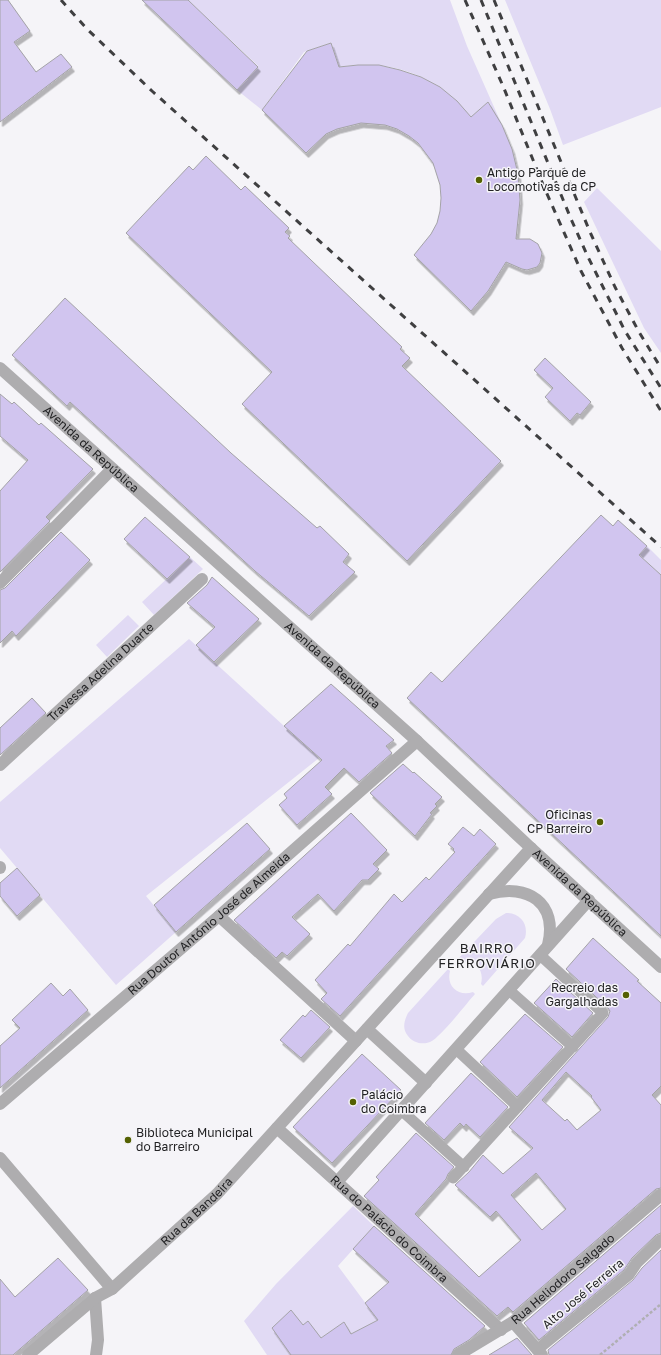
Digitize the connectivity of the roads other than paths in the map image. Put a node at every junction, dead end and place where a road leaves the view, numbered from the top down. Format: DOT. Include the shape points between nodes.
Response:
graph roads {
  1 [pos="0,368"];
  2 [pos="112,469"];
  3 [pos="202,579"];
  4 [pos="0,583"];
  5 [pos="417,741"];
  6 [pos="0,765"];
  7 [pos="531,848"];
  8 [pos="489,894"];
  9 [pos="589,900"];
  10 [pos="219,916"];
  11 [pos="544,951"];
  12 [pos="661,966"];
  13 [pos="509,990"];
  14 [pos="367,1029"];
  15 [pos="356,1041"];
  16 [pos="573,1047"];
  17 [pos="456,1049"];
  18 [pos="426,1083"];
  19 [pos="0,1104"];
  20 [pos="518,1107"];
  21 [pos="401,1110"];
  22 [pos="276,1128"];
  23 [pos="0,1158"];
  24 [pos="464,1167"];
  25 [pos="453,1178"];
  26 [pos="337,1182"];
  27 [pos="661,1195"];
  28 [pos="661,1240"];
  29 [pos="112,1289"];
  30 [pos="95,1298"];
  31 [pos="513,1322"];
  32 [pos="501,1330"];
  33 [pos="540,1352"];
  34 [pos="28,1355"];
  35 [pos="96,1355"];
  36 [pos="458,1355"];
  1 -- 2 [label="street, Avenida da República"];
  2 -- 4 [label="street"];
  2 -- 5 [label="street, Avenida da República"];
  3 -- 6 [label="street, Travessa Adelina Duarte"];
  5 -- 7 [label="street, Avenida da República"];
  5 -- 10 [label="street, Rua Doutor António José de Almeida"];
  7 -- 8 [label="street, Rua da Bandeira"];
  7 -- 9 [label="street, Avenida da República"];
  8 -- 11 [label="street" via="513,890 526,893 537,900 545,909 550,922 551,934"];
  8 -- 14 [label="street, Rua da Bandeira"];
  9 -- 11 [label="street"];
  9 -- 12 [label="street, Avenida da República"];
  10 -- 15 [label="street"];
  10 -- 19 [label="street, Rua Doutor António José de Almeida"];
  11 -- 13 [label="street"];
  11 -- 16 [label="lane" via="603,1013"];
  13 -- 16 [label="lane"];
  13 -- 17 [label="street"];
  14 -- 15 [label="street, Rua da Bandeira"];
  14 -- 18 [label="street"];
  15 -- 22 [label="street, Rua da Bandeira"];
  16 -- 20 [label="lane"];
  17 -- 18 [label="street"];
  17 -- 20 [label="lane"];
  18 -- 21 [label="street"];
  20 -- 24 [label="lane"];
  21 -- 24 [label="lane"];
  21 -- 26 [label="street"];
  22 -- 26 [label="street, Rua do Palácio do Coimbra"];
  22 -- 29 [label="street, Rua da Bandeira" via="205,1205"];
  23 -- 29 [label="street"];
  24 -- 25 [label="lane"];
  26 -- 32 [label="street, Rua do Palácio do Coimbra"];
  27 -- 31 [label="street, Rua Heliodoro Salgado"];
  28 -- 33 [label="lane, Alto José Ferreira" via="637,1263 630,1275"];
  29 -- 30 [label="street, Rua da Bandeira"];
  30 -- 34 [label="street, Rua da Bandeira"];
  30 -- 35 [label="street" via="98,1340"];
  31 -- 32 [label="street, Rua Heliodoro Salgado"];
  31 -- 33 [label="street"];
  32 -- 36 [label="street, Rua Heliodoro Salgado"];
}
